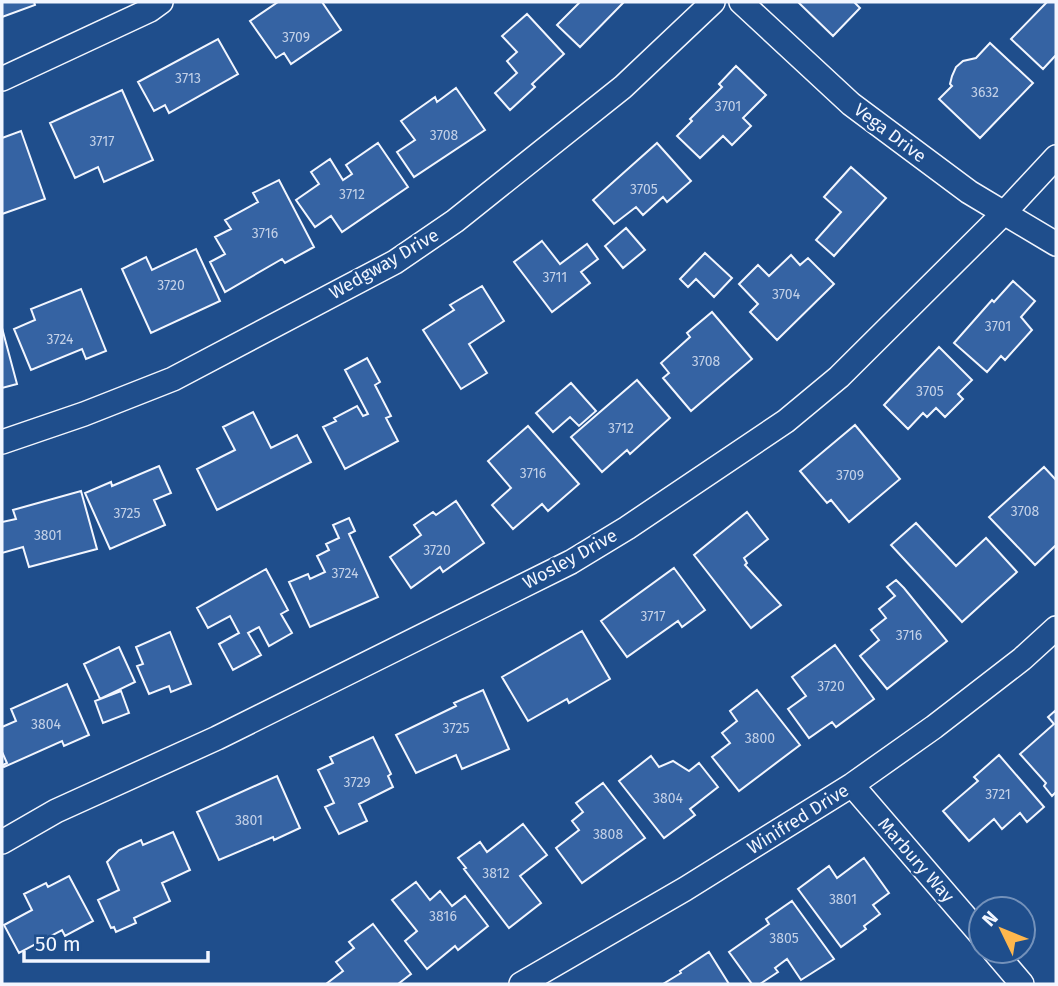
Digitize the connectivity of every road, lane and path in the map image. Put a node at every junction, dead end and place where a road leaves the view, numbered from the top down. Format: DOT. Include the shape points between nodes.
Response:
graph roads {
  1 [pos="161,2"];
  2 [pos="713,2"];
  3 [pos="741,2"];
  4 [pos="2,79"];
  5 [pos="1056,157"];
  6 [pos="1004,213"];
  7 [pos="1056,244"];
  8 [pos="2,442"];
  9 [pos="1056,628"];
  10 [pos="852,785"];
  11 [pos="2,842"];
  12 [pos="967,919"];
  13 [pos="1006,965"];
  14 [pos="521,984"];
  15 [pos="1022,984"];
  1 -- 4 [label="street"];
  2 -- 8 [label="street, Wedgway Drive" via="623,87 455,221 395,262 173,379"];
  3 -- 6 [label="street, Vega Drive" via="851,104"];
  5 -- 6 [label="street, Wosley Drive"];
  6 -- 7 [label="street, Vega Drive"];
  6 -- 11 [label="street, Wosley Drive" via="839,377 786,421 627,528 571,562 217,738 56,810"];
  9 -- 10 [label="street, Winifred Drive" via="934,727"];
  10 -- 12 [label="street, Marbury Way"];
  10 -- 14 [label="street, Winifred Drive"];
  13 -- 15 [label="street"];
}
